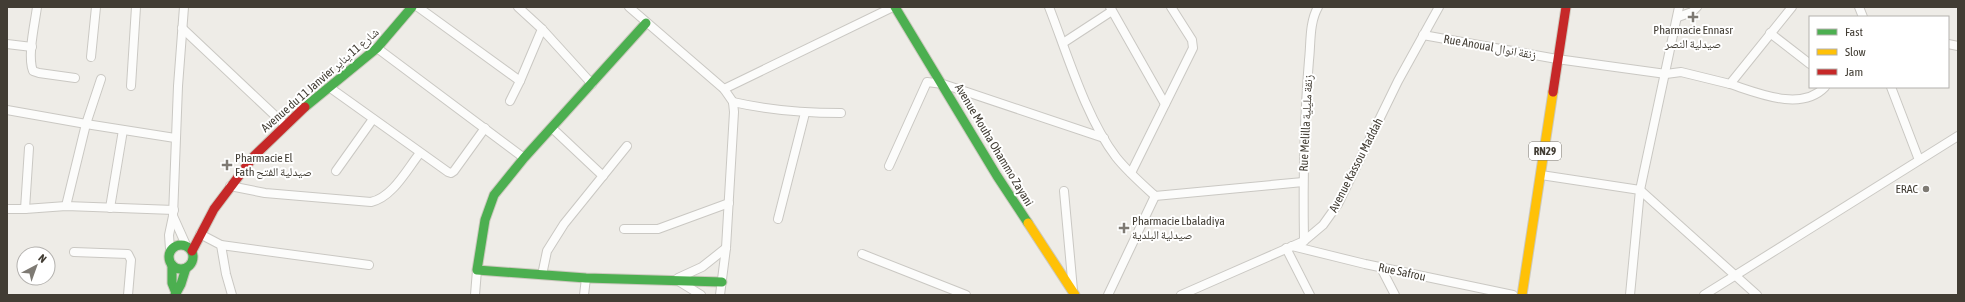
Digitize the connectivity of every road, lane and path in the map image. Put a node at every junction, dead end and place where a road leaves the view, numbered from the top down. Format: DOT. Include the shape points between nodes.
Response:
graph roads {
  1 [pos="37,7"];
  2 [pos="96,7"];
  3 [pos="136,7"];
  4 [pos="184,7"];
  5 [pos="412,7"];
  6 [pos="418,7"];
  7 [pos="518,7"];
  8 [pos="630,7"];
  9 [pos="894,7"];
  10 [pos="1049,7"];
  11 [pos="1171,7"];
  12 [pos="1312,7"];
  13 [pos="1318,7"];
  14 [pos="1439,7"];
  15 [pos="1566,7"];
  16 [pos="1679,7"];
  17 [pos="1697,7"];
  18 [pos="1792,7"];
  19 [pos="1111,9"];
  20 [pos="1313,16"];
  21 [pos="1678,17"];
  22 [pos="646,22"];
  23 [pos="182,28"];
  24 [pos="542,29"];
  25 [pos="1770,33"];
  26 [pos="1423,35"];
  27 [pos="1063,43"];
  28 [pos="7,44"];
  29 [pos="32,47"];
  30 [pos="377,48"];
  31 [pos="91,57"];
  32 [pos="1558,59"];
  33 [pos="1809,63"];
  34 [pos="1666,74"];
  35 [pos="75,78"];
  36 [pos="101,79"];
  37 [pos="520,81"];
  38 [pos="592,84"];
  39 [pos="943,84"];
  40 [pos="1730,84"];
  41 [pos="131,86"];
  42 [pos="329,88"];
  43 [pos="1824,88"];
  44 [pos="1891,88"];
  45 [pos="724,89"];
  46 [pos="510,101"];
  47 [pos="733,102"];
  48 [pos="1165,104"];
  49 [pos="7,110"];
  50 [pos="806,113"];
  51 [pos="841,113"];
  52 [pos="373,119"];
  53 [pos="86,124"];
  54 [pos="285,125"];
  55 [pos="485,128"];
  56 [pos="552,128"];
  57 [pos="123,130"];
  58 [pos="1958,136"];
  59 [pos="175,138"];
  60 [pos="1104,138"];
  61 [pos="627,146"];
  62 [pos="29,148"];
  63 [pos="420,152"];
  64 [pos="524,158"];
  65 [pos="1919,160"];
  66 [pos="889,166"];
  67 [pos="336,170"];
  68 [pos="1131,173"];
  69 [pos="1541,175"];
  70 [pos="603,176"];
  71 [pos="1303,182"];
  72 [pos="230,186"];
  73 [pos="1640,190"];
  74 [pos="1064,191"];
  75 [pos="1155,196"];
  76 [pos="728,203"];
  77 [pos="66,206"];
  78 [pos="110,208"];
  79 [pos="7,209"];
  80 [pos="25,209"];
  81 [pos="174,213"];
  82 [pos="778,219"];
  83 [pos="624,229"];
  84 [pos="200,234"];
  85 [pos="1304,241"];
  86 [pos="221,245"];
  87 [pos="1289,247"];
  88 [pos="189,248"];
  89 [pos="726,248"];
  90 [pos="170,249"];
  91 [pos="74,252"];
  92 [pos="862,254"];
  93 [pos="172,265"];
  94 [pos="368,265"];
  95 [pos="186,268"];
  96 [pos="1381,268"];
  97 [pos="477,270"];
  98 [pos="542,275"];
  99 [pos="1736,275"];
  100 [pos="586,278"];
  101 [pos="674,280"];
  102 [pos="722,282"];
  103 [pos="175,294"];
  104 [pos="1074,294"];
  105 [pos="128,295"];
  106 [pos="232,295"];
  107 [pos="475,295"];
  108 [pos="584,295"];
  109 [pos="701,295"];
  110 [pos="720,295"];
  111 [pos="966,295"];
  112 [pos="1108,295"];
  113 [pos="1181,295"];
  114 [pos="1310,295"];
  115 [pos="1395,295"];
  116 [pos="1513,295"];
  117 [pos="1522,295"];
  118 [pos="1630,295"];
  119 [pos="1704,295"];
  120 [pos="1757,295"];
  1 -- 29 [label="street"];
  2 -- 31 [label="street"];
  3 -- 41 [label="street"];
  4 -- 23 [label="street"];
  5 -- 30 [label="street, Avenue du 11 Janvier شارع 11 يناير"];
  6 -- 37 [label="street"];
  7 -- 24 [label="street"];
  8 -- 22 [label="street"];
  9 -- 39 [label="street, Avenue Mouha Ohammo Zayani"];
  9 -- 45 [label="street"];
  10 -- 27 [label="street"];
  11 -- 48 [label="street" via="1192,40 1193,48"];
  12 -- 20 [label="street"];
  13 -- 20 [label="street, Rue Melilla زنقة مليلية"];
  14 -- 26 [label="street, Avenue Kassou Maddah"];
  15 -- 32 [label="street, RN29"];
  16 -- 21 [label="street"];
  17 -- 21 [label="street" via="1692,12"];
  18 -- 25 [label="street"];
  19 -- 27 [label="street"];
  19 -- 48 [label="street"];
  20 -- 71 [label="street, Rue Melilla زنقة مليلية"];
  21 -- 34 [label="street"];
  22 -- 38 [label="street"];
  22 -- 45 [label="street"];
  23 -- 54 [label="street"];
  23 -- 59 [label="street"];
  24 -- 37 [label="street"];
  24 -- 38 [label="street"];
  25 -- 33 [label="street"];
  25 -- 40 [label="street"];
  26 -- 32 [label="street, Rue Anoual زنقة انوال"];
  26 -- 85 [label="street, Avenue Kassou Maddah" via="1338,204 1324,225"];
  27 -- 60 [label="street"];
  28 -- 29 [label="street"];
  29 -- 35 [label="street" via="33,71"];
  30 -- 42 [label="street, Avenue du 11 Janvier شارع 11 يناير"];
  30 -- 55 [label="street"];
  32 -- 34 [label="street, Rue Anoual زنقة انوال"];
  32 -- 69 [label="street, RN29"];
  34 -- 40 [label="street, Rue Anoual زنقة انوال" via="1681,72"];
  34 -- 73 [label="street"];
  36 -- 53 [label="street"];
  37 -- 46 [label="street"];
  38 -- 56 [label="street"];
  39 -- 60 [label="street"];
  39 -- 66 [label="street" via="927,82"];
  39 -- 104 [label="street, Avenue Mouha Ohammo Zayani" via="997,176"];
  40 -- 43 [label="street, Rue Anoual زنقة انوال" via="1796,100 1817,95"];
  42 -- 52 [label="street"];
  42 -- 54 [label="street, Avenue du 11 Janvier شارع 11 يناير"];
  44 -- 65 [label="street"];
  45 -- 47 [label="street"];
  47 -- 50 [label="street"];
  47 -- 76 [label="street"];
  48 -- 68 [label="street"];
  49 -- 53 [label="street"];
  50 -- 51 [label="street"];
  50 -- 82 [label="street"];
  52 -- 63 [label="street"];
  52 -- 67 [label="street"];
  53 -- 57 [label="street"];
  53 -- 77 [label="street"];
  54 -- 72 [label="street, Avenue du 11 Janvier شارع 11 يناير" via="254,156"];
  55 -- 63 [label="street" via="451,173"];
  55 -- 64 [label="street"];
  56 -- 64 [label="street"];
  56 -- 70 [label="street"];
  57 -- 59 [label="street"];
  57 -- 78 [label="street"];
  58 -- 65 [label="street"];
  59 -- 81 [label="street"];
  60 -- 68 [label="street"];
  61 -- 70 [label="street"];
  62 -- 80 [label="street"];
  63 -- 72 [label="street" via="390,191 380,200 371,202 265,193"];
  64 -- 97 [label="street" via="494,195 485,220"];
  65 -- 99 [label="street"];
  68 -- 75 [label="street"];
  69 -- 73 [label="street"];
  69 -- 117 [label="street, RN29"];
  70 -- 98 [label="street" via="564,224 547,251"];
  71 -- 75 [label="street"];
  71 -- 85 [label="street, Rue Melilla زنقة مليلية"];
  72 -- 84 [label="street, Avenue du 11 Janvier شارع 11 يناير"];
  73 -- 99 [label="street"];
  73 -- 118 [label="street"];
  74 -- 104 [label="street"];
  75 -- 112 [label="street"];
  76 -- 83 [label="street" via="658,229"];
  76 -- 89 [label="street"];
  77 -- 78 [label="street"];
  77 -- 80 [label="street"];
  78 -- 81 [label="street"];
  79 -- 80 [label="street"];
  81 -- 88 [label="street"];
  81 -- 90 [label="street" via="169,236"];
  84 -- 86 [label="street"];
  84 -- 88 [label="street, Avenue du 11 Janvier شارع 11 يناير"];
  85 -- 87 [label="street, Avenue Kassou Maddah"];
  86 -- 94 [label="street"];
  86 -- 106 [label="street"];
  87 -- 96 [label="street, Rue Safrou"];
  87 -- 113 [label="street, Avenue Kassou Maddah"];
  87 -- 114 [label="street"];
  88 -- 90 [label="street" via="178,244"];
  88 -- 95 [label="street" via="192,263"];
  89 -- 101 [label="street" via="702,267"];
  89 -- 102 [label="street"];
  90 -- 93 [label="street" via="168,258"];
  91 -- 105 [label="street" via="128,254 131,260"];
  92 -- 111 [label="street"];
  93 -- 95 [label="street" via="176,268"];
  93 -- 103 [label="street"];
  95 -- 103 [label="street"];
  96 -- 115 [label="street"];
  96 -- 116 [label="street, Rue Safrou"];
  97 -- 98 [label="street"];
  97 -- 107 [label="street"];
  98 -- 100 [label="street"];
  99 -- 119 [label="street"];
  99 -- 120 [label="street"];
  100 -- 101 [label="street"];
  100 -- 108 [label="street"];
  101 -- 102 [label="street"];
  101 -- 109 [label="street"];
  102 -- 110 [label="street"];
}
